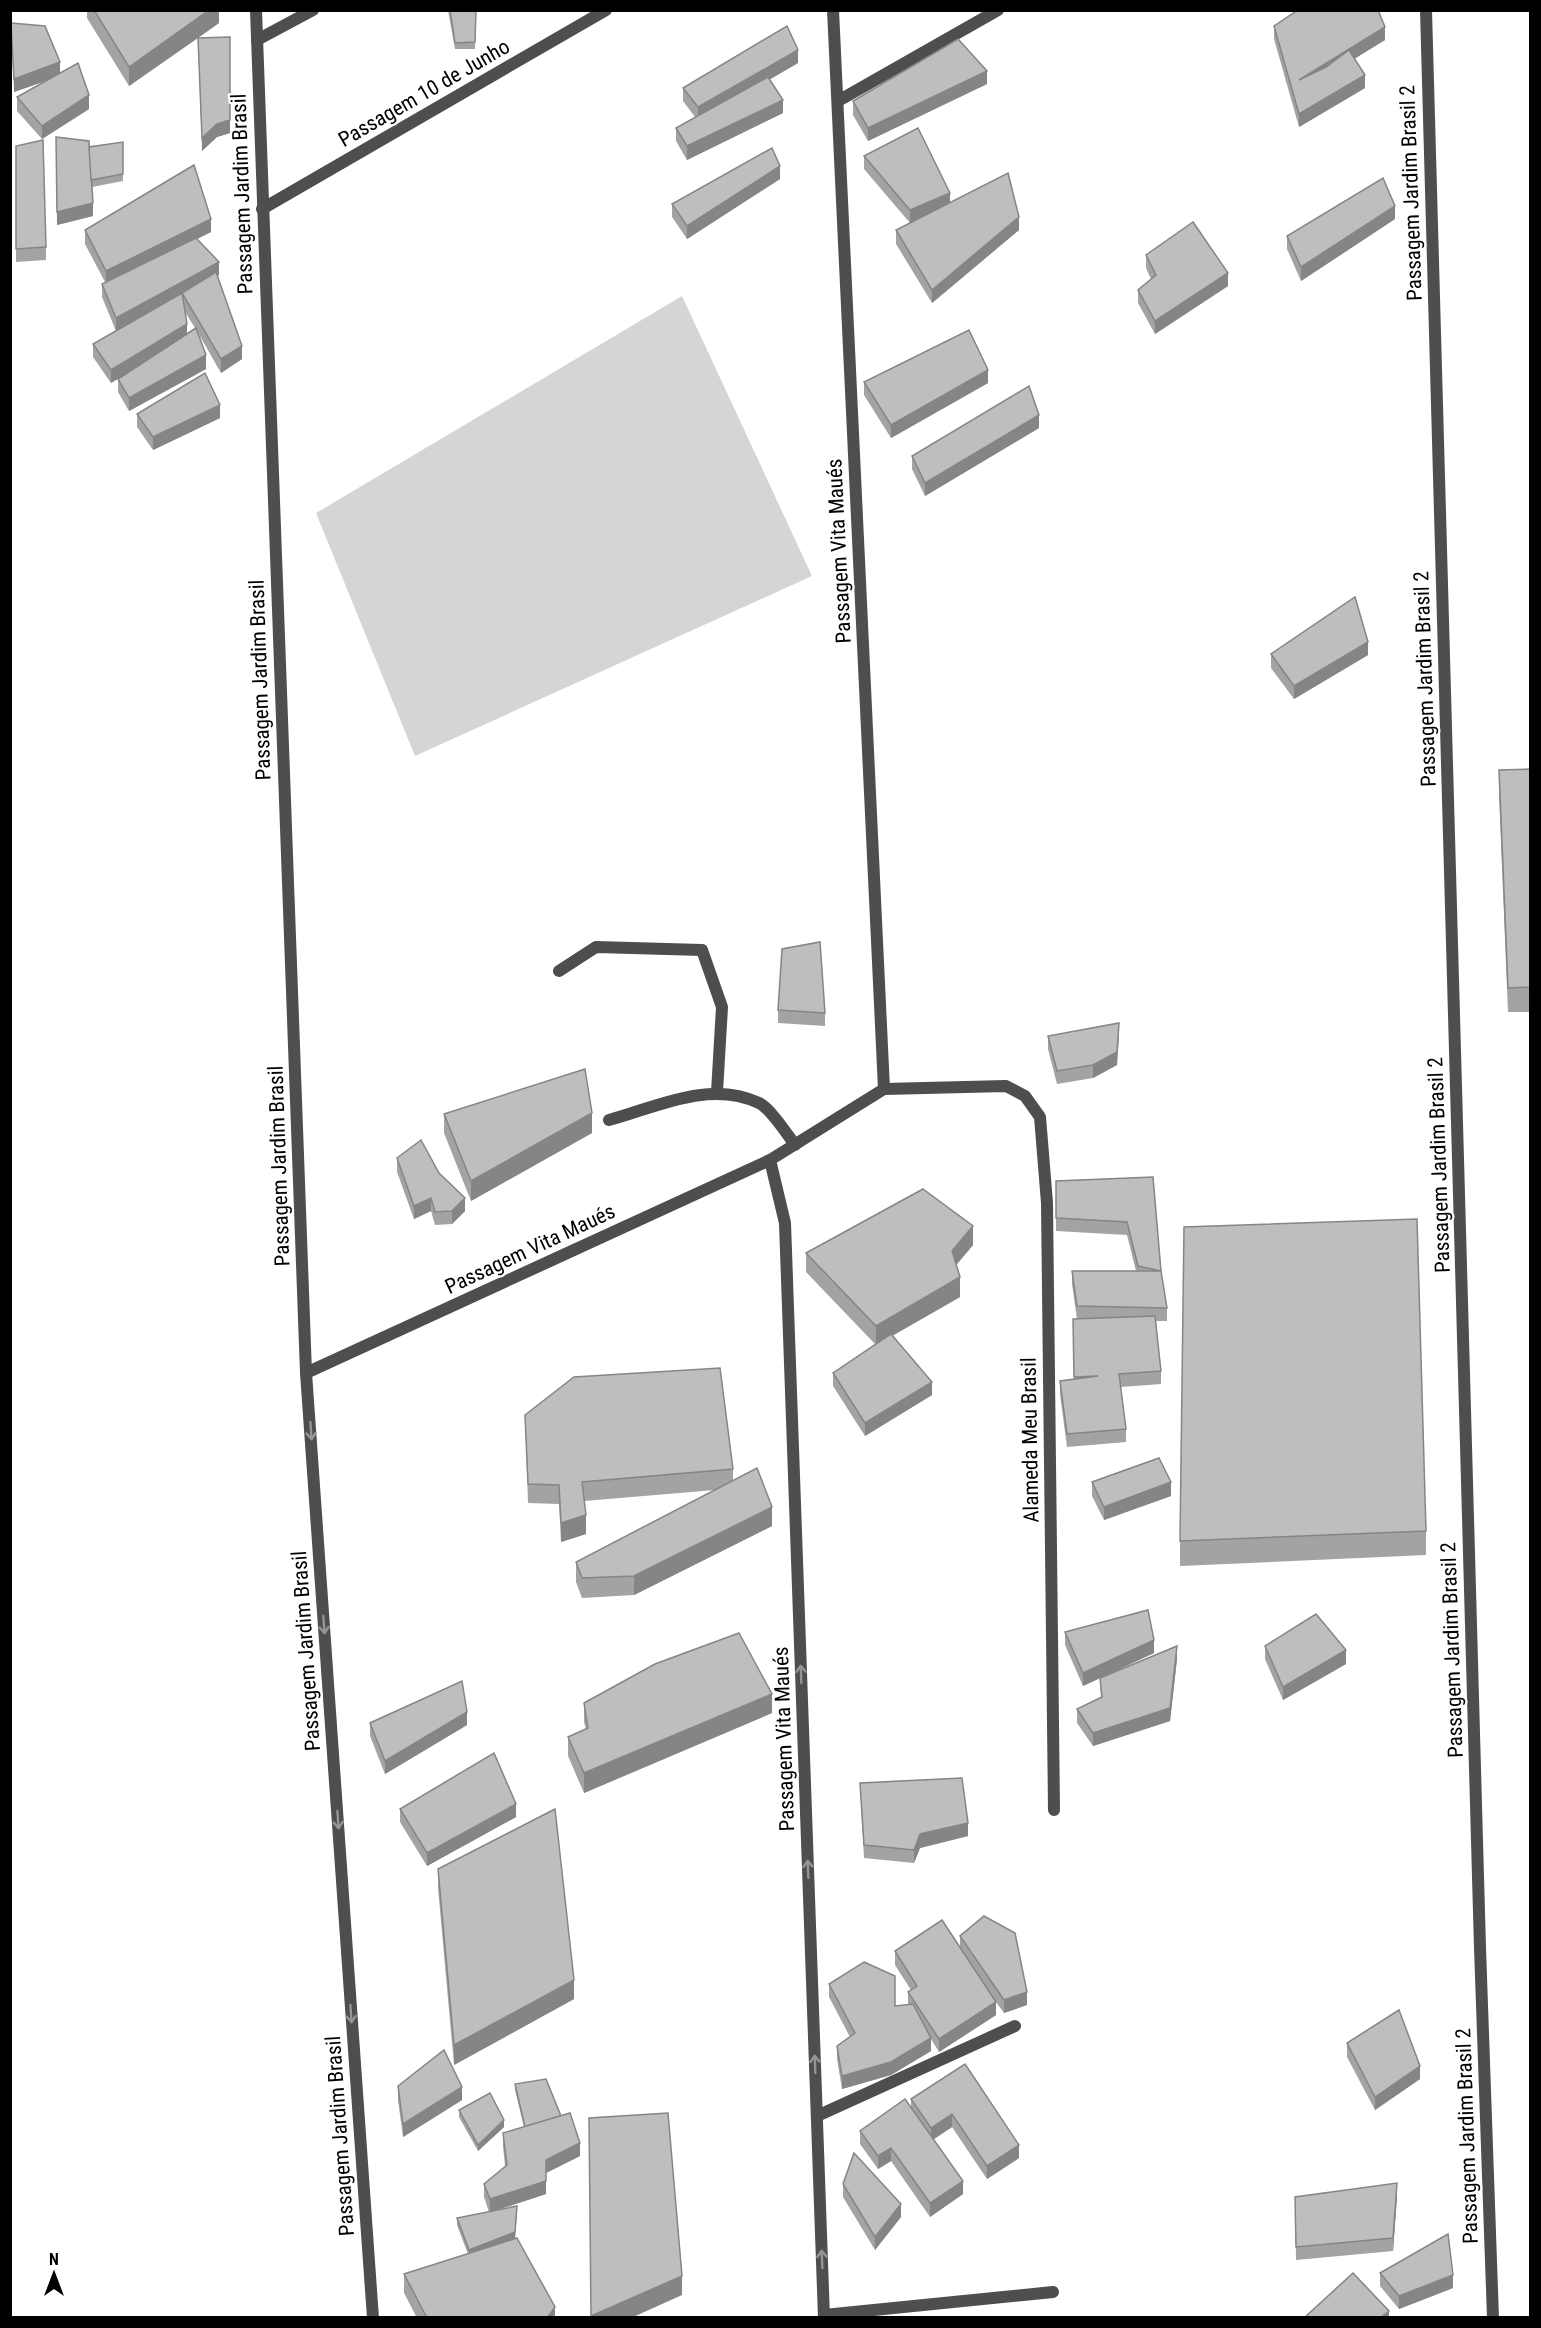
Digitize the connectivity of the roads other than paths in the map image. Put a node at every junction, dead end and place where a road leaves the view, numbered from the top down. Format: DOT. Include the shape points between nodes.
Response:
graph roads {
  1 [pos="256,10"];
  2 [pos="313,10"];
  3 [pos="606,10"];
  4 [pos="833,10"];
  5 [pos="998,10"];
  6 [pos="1426,10"];
  7 [pos="257,40"];
  8 [pos="838,101"];
  9 [pos="262,209"];
  10 [pos="559,971"];
  11 [pos="884,1089"];
  12 [pos="717,1092"];
  13 [pos="609,1120"];
  14 [pos="795,1145"];
  15 [pos="770,1160"];
  16 [pos="306,1372"];
  17 [pos="1054,1810"];
  18 [pos="1015,2026"];
  19 [pos="817,2116"];
  20 [pos="1053,2292"];
  21 [pos="822,2317"];
  22 [pos="373,2318"];
  23 [pos="1494,2318"];
  1 -- 7 [label="street, Passagem Jardim Brasil"];
  2 -- 7 [label="street"];
  3 -- 9 [label="street, Passagem 10 de Junho"];
  4 -- 8 [label="street, Passagem Vita Maués"];
  5 -- 8 [label="street"];
  6 -- 23 [label="street, Passagem Jardim Brasil 2" via="1479,1924"];
  7 -- 9 [label="street, Passagem Jardim Brasil"];
  8 -- 11 [label="street, Passagem Vita Maués"];
  9 -- 16 [label="street, Passagem Jardim Brasil"];
  10 -- 12 [label="street" via="596,947 702,950 722,1007"];
  11 -- 14 [label="street, Passagem Vita Maués"];
  11 -- 17 [label="street, Alameda Meu Brasil" via="1006,1086 1025,1096 1040,1116 1047,1203"];
  12 -- 13 [label="street"];
  12 -- 14 [label="street" via="760,1103"];
  14 -- 15 [label="street, Passagem Vita Maués"];
  15 -- 16 [label="street, Passagem Vita Maués"];
  19 -- 15 [label="street, Passagem Vita Maués, one-way" via="785,1223"];
  16 -- 22 [label="street, Passagem Jardim Brasil, one-way"];
  18 -- 19 [label="street"];
  21 -- 19 [label="street, Passagem Vita Maués, one-way"];
  20 -- 21 [label="street"];
}
